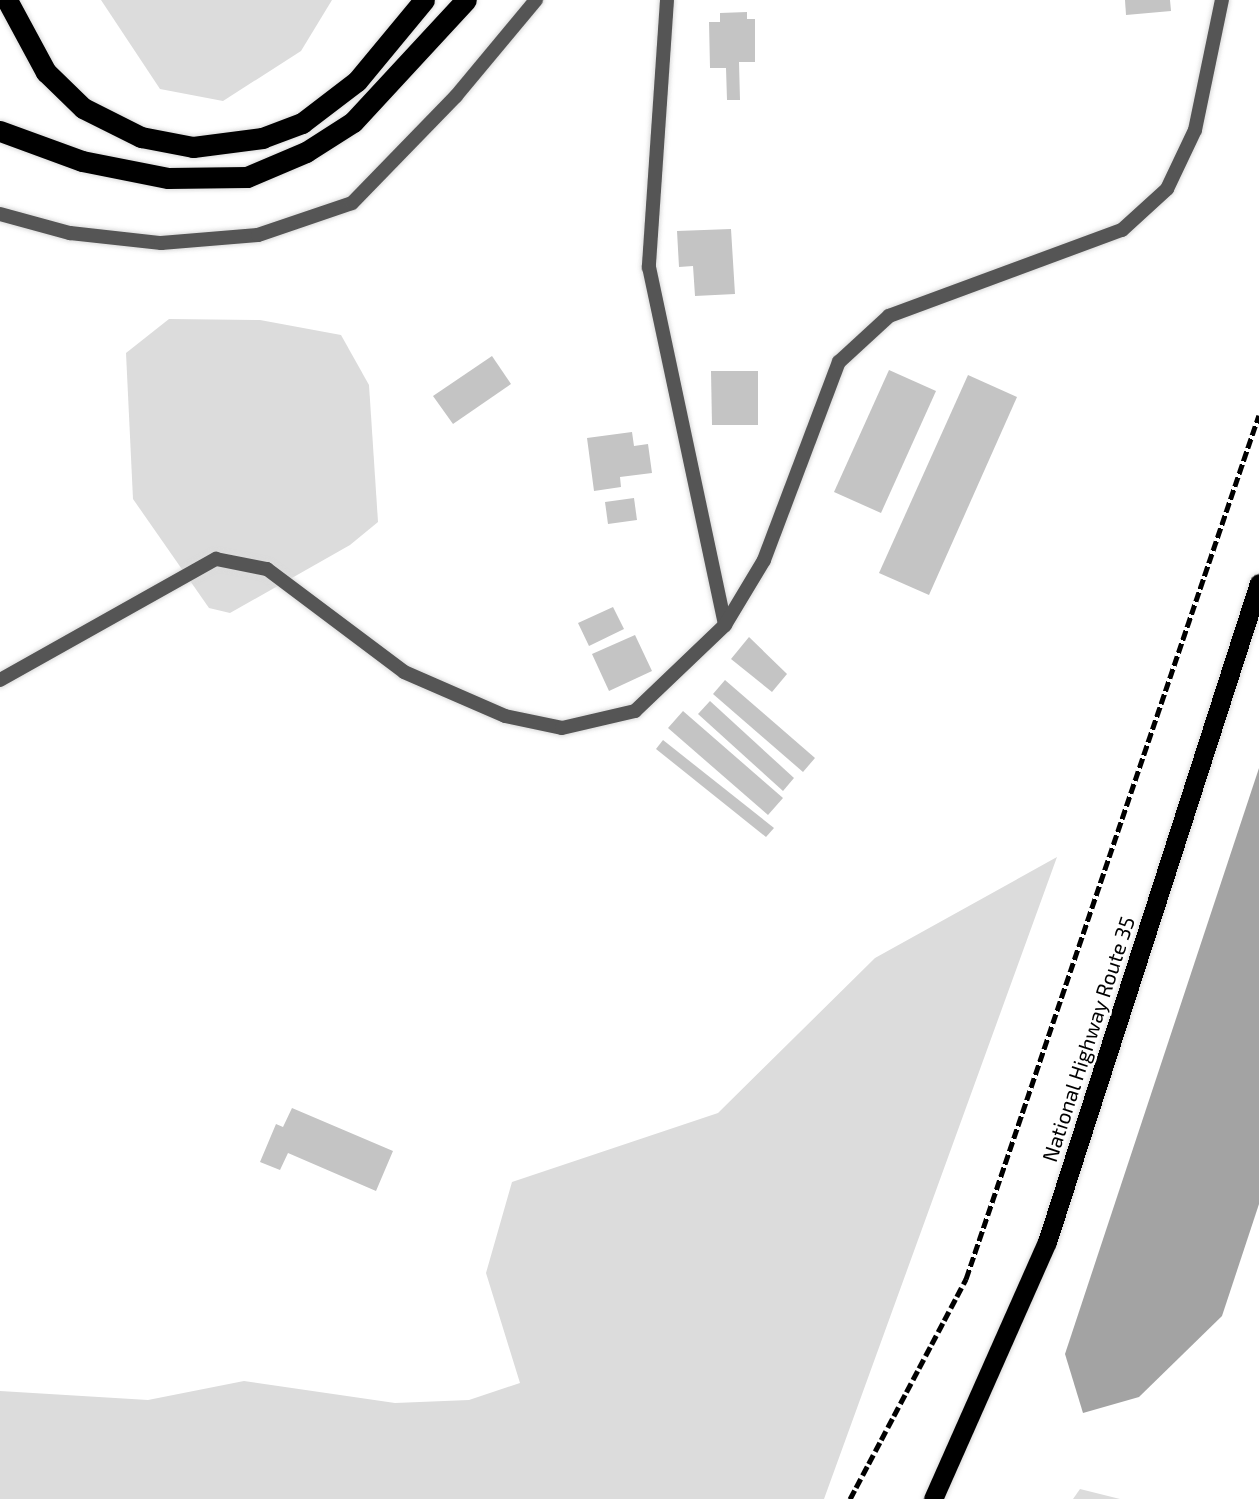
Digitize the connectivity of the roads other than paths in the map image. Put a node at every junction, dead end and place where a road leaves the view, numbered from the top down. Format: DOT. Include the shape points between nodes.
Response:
graph roads {
  1 [pos="7,0"];
  2 [pos="20,0"];
  3 [pos="424,0"];
  4 [pos="466,0"];
  5 [pos="536,0"];
  6 [pos="667,0"];
  7 [pos="1222,0"];
  8 [pos="19,22"];
  9 [pos="0,131"];
  10 [pos="0,214"];
  11 [pos="1259,583"];
  12 [pos="725,625"];
  13 [pos="0,680"];
  14 [pos="933,1499"];
  1 -- 8 [label="highway"];
  2 -- 8 [label="highway"];
  3 -- 8 [label="highway" via="357,81 302,123 262,138 193,147 141,137 83,108 46,72"];
  4 -- 9 [label="highway" via="353,122 306,152 247,177 168,178 82,161"];
  5 -- 10 [label="street" via="456,96 352,203 258,235 161,243 70,233"];
  6 -- 12 [label="street" via="649,267"];
  7 -- 12 [label="street" via="1195,130 1167,189 1122,230 889,316 839,362 764,561"];
  11 -- 14 [label="highway, National Highway Route 35" via="1047,1242"];
  12 -- 13 [label="street" via="635,711 562,729 505,716 404,672 267,569 216,559"];
}
